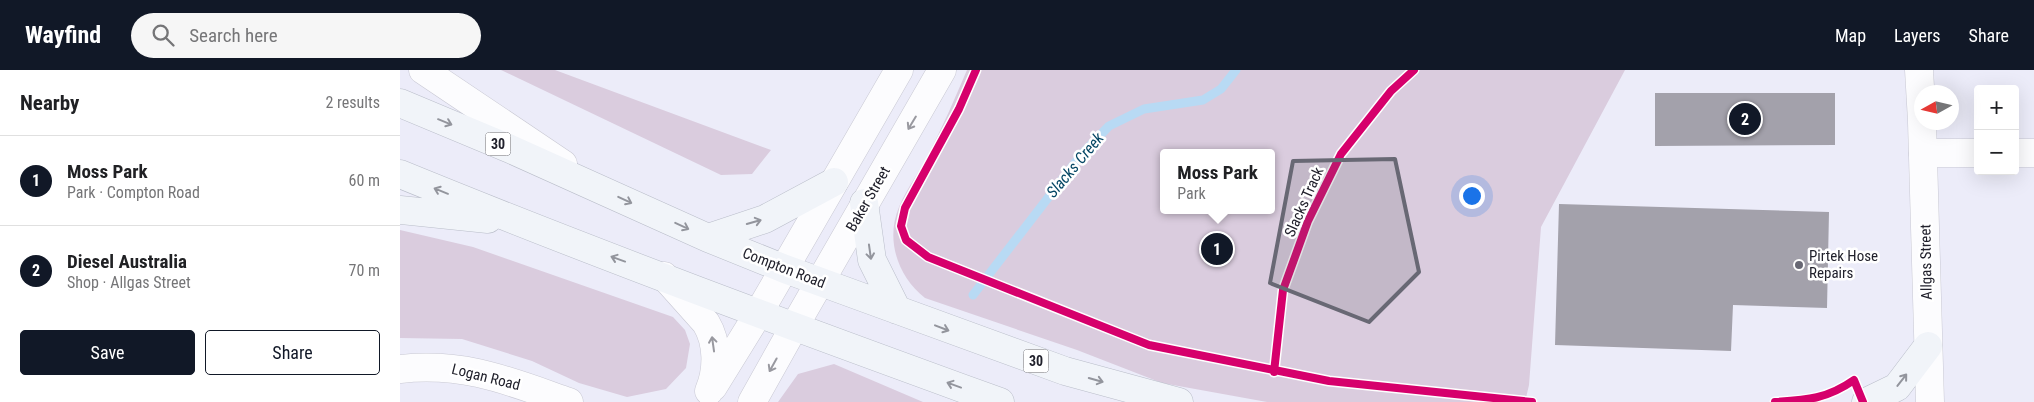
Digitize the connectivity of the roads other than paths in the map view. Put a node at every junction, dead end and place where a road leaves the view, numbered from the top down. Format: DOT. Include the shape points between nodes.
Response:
graph roads {
  1 [pos="424,70"];
  2 [pos="899,70"];
  3 [pos="942,70"];
  4 [pos="1919,70"];
  5 [pos="1920,85"];
  6 [pos="400,104"];
  7 [pos="1922,130"];
  8 [pos="1923,153"];
  9 [pos="1974,153"];
  10 [pos="2019,153"];
  11 [pos="2034,153"];
  12 [pos="400,174"];
  13 [pos="834,182"];
  14 [pos="595,186"];
  15 [pos="864,203"];
  16 [pos="400,210"];
  17 [pos="519,222"];
  18 [pos="708,238"];
  19 [pos="785,269"];
  20 [pos="664,276"];
  21 [pos="819,282"];
  22 [pos="897,310"];
  23 [pos="758,314"];
  24 [pos="794,327"];
  25 [pos="1928,346"];
  26 [pos="400,369"];
  27 [pos="703,397"];
  28 [pos="569,402"];
  29 [pos="752,402"];
  30 [pos="1000,402"];
  31 [pos="1179,402"];
  32 [pos="1866,402"];
  33 [pos="1930,402"];
  1 -- 14 [label="street"];
  2 -- 13 [label="street"];
  3 -- 15 [label="street, Baker Street, one-way"];
  4 -- 5 [label="street, Allgas Street"];
  6 -- 14 [label="main road, Compton Road / 30, one-way"];
  7 -- 8 [label="street, Allgas Street"];
  8 -- 9 [label="street"];
  8 -- 25 [label="street, Allgas Street"];
  10 -- 11 [label="street"];
  17 -- 12 [label="main road, one-way"];
  18 -- 13 [label="main road, one-way" via="765,219"];
  13 -- 19 [label="street"];
  14 -- 18 [label="main road, Compton Road / 30, one-way"];
  15 -- 21 [label="street, Baker Street"];
  15 -- 22 [label="main road, one-way" via="872,260"];
  16 -- 17 [label="main road"];
  20 -- 17 [label="main road, one-way"];
  18 -- 19 [label="main road, Compton Road / 30"];
  19 -- 21 [label="main road, Compton Road / 30"];
  19 -- 23 [label="street"];
  20 -- 23 [label="main road"];
  27 -- 20 [label="street, one-way" via="715,362 711,332"];
  21 -- 22 [label="main road, Compton Road / 30"];
  21 -- 24 [label="street, Baker Street"];
  22 -- 31 [label="main road, Compton Road / 30, one-way" via="1065,371"];
  23 -- 24 [label="main road"];
  23 -- 27 [label="street" via="733,357"];
  24 -- 29 [label="street, Baker Street, one-way"];
  30 -- 24 [label="main road, one-way"];
  32 -- 25 [label="main road, one-way" via="1897,387"];
  25 -- 33 [label="street, Allgas Street"];
  26 -- 28 [label="street, Logan Road" via="427,366 468,370 502,378"];
}
